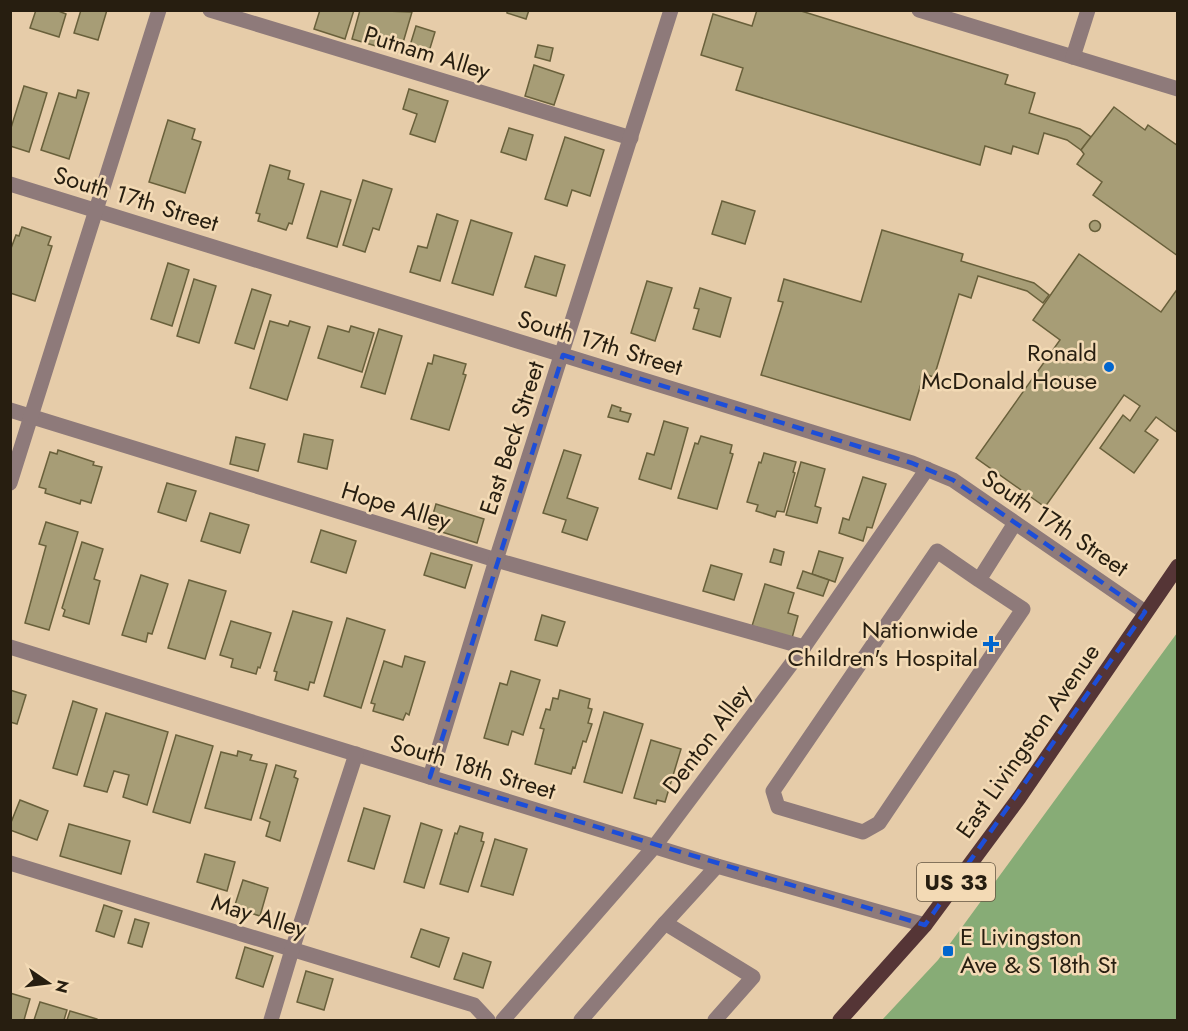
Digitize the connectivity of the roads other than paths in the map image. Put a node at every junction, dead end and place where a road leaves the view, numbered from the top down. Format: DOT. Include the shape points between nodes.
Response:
graph roads {
  1 [pos="159,10"];
  2 [pos="210,10"];
  3 [pos="671,10"];
  4 [pos="919,10"];
  5 [pos="1088,10"];
  6 [pos="1073,57"];
  7 [pos="1178,89"];
  8 [pos="631,138"];
  9 [pos="10,184"];
  10 [pos="96,210"];
  11 [pos="563,355"];
  12 [pos="10,410"];
  13 [pos="31,417"];
  14 [pos="927,469"];
  15 [pos="10,483"];
  16 [pos="1016,523"];
  17 [pos="496,560"];
  18 [pos="1178,566"];
  19 [pos="979,580"];
  20 [pos="1145,612"];
  21 [pos="10,647"];
  22 [pos="804,647"];
  23 [pos="356,754"];
  24 [pos="430,777"];
  25 [pos="654,847"];
  26 [pos="10,863"];
  27 [pos="717,866"];
  28 [pos="665,922"];
  29 [pos="925,925"];
  30 [pos="292,950"];
  31 [pos="271,1020"];
  32 [pos="488,1020"];
  33 [pos="503,1020"];
  34 [pos="581,1020"];
  35 [pos="715,1020"];
  36 [pos="840,1020"];
  1 -- 10 [label="street"];
  2 -- 8 [label="street, Putnam Alley"];
  3 -- 8 [label="street, East Beck Street"];
  4 -- 6 [label="street"];
  5 -- 6 [label="street"];
  6 -- 7 [label="street"];
  8 -- 11 [label="street, East Beck Street"];
  9 -- 10 [label="street, South 17th Street"];
  10 -- 11 [label="street, South 17th Street"];
  10 -- 13 [label="street"];
  11 -- 14 [label="street, South 17th Street"];
  11 -- 17 [label="street, East Beck Street"];
  12 -- 13 [label="street, Hope Alley"];
  13 -- 15 [label="street"];
  13 -- 17 [label="street, Hope Alley"];
  14 -- 16 [label="street, South 17th Street" via="952,480"];
  14 -- 22 [label="street, Denton Alley"];
  16 -- 19 [label="street"];
  16 -- 20 [label="street, South 17th Street"];
  17 -- 22 [label="street, Hope Alley"];
  17 -- 24 [label="street, East Beck Street"];
  18 -- 20 [label="main road, East Livingston Avenue / US 33"];
  19 -- 19 [label="street" via="937,551 773,791 778,807 863,832 879,823 1023,609"];
  20 -- 29 [label="main road, East Livingston Avenue / US 33" via="1019,798"];
  21 -- 23 [label="street, South 18th Street"];
  22 -- 25 [label="street, Denton Alley"];
  23 -- 24 [label="street, South 18th Street"];
  23 -- 30 [label="street"];
  24 -- 25 [label="street, South 18th Street"];
  25 -- 27 [label="street, South 18th Street"];
  25 -- 33 [label="street, Denton Alley"];
  26 -- 30 [label="street, May Alley"];
  27 -- 28 [label="street"];
  27 -- 29 [label="street, South 18th Street"];
  28 -- 34 [label="street"];
  28 -- 35 [label="street" via="753,977"];
  29 -- 36 [label="main road, East Livingston Avenue / US 33"];
  30 -- 31 [label="street"];
  30 -- 32 [label="street, May Alley" via="474,1005"];
}
